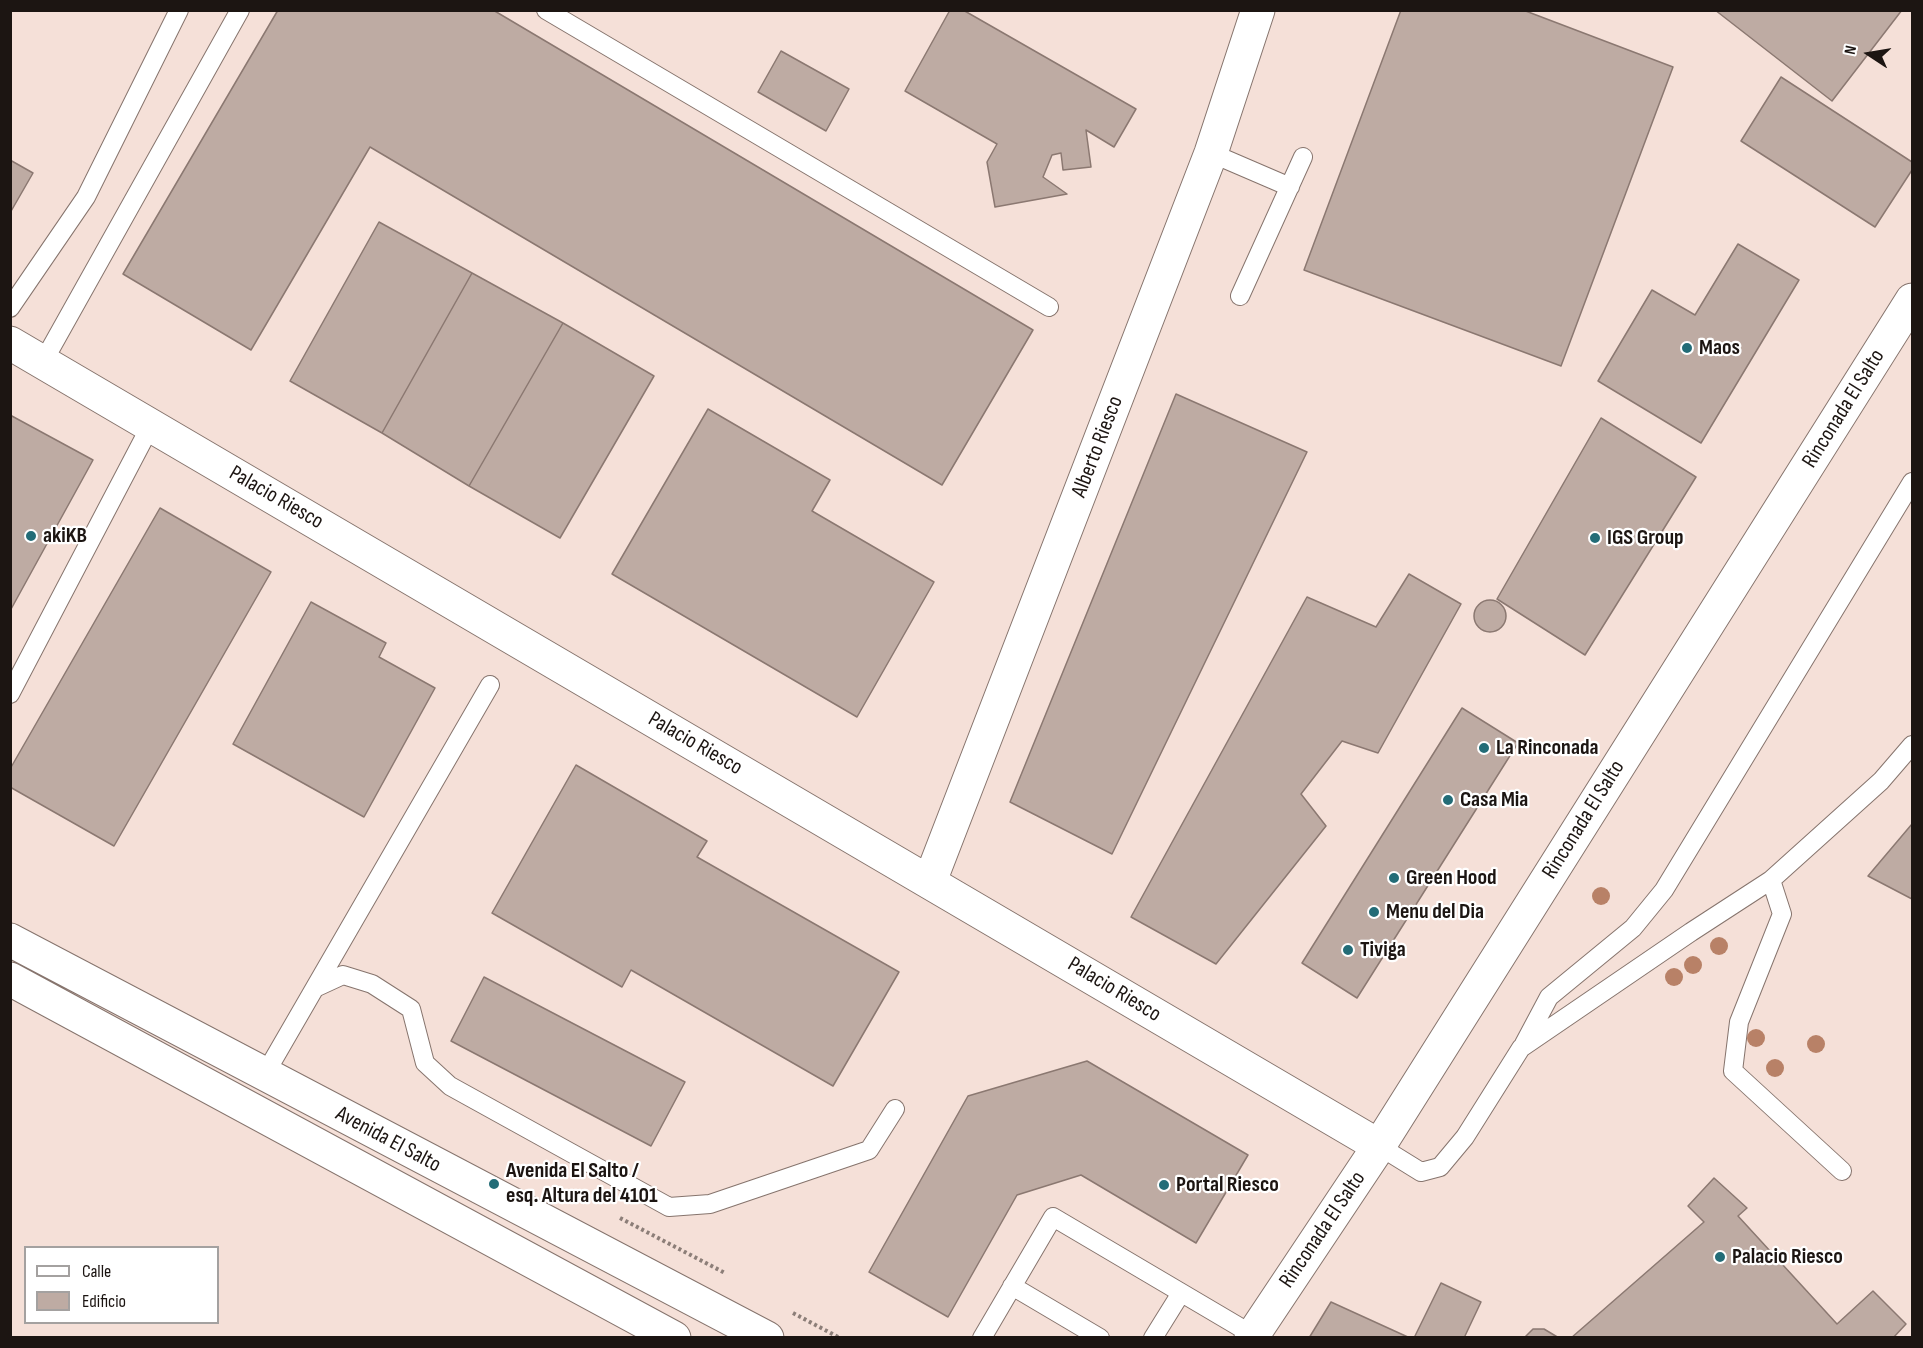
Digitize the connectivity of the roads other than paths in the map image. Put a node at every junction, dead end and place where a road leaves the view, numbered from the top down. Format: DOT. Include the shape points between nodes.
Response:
graph roads {
  1 [pos="179,10"];
  2 [pos="240,10"];
  3 [pos="546,10"];
  4 [pos="1258,10"];
  5 [pos="1211,153"];
  6 [pos="1303,158"];
  7 [pos="1290,187"];
  8 [pos="1240,296"];
  9 [pos="1912,300"];
  10 [pos="1049,307"];
  11 [pos="10,308"];
  12 [pos="10,343"];
  13 [pos="43,362"];
  14 [pos="151,425"];
  15 [pos="1912,482"];
  16 [pos="490,685"];
  17 [pos="10,694"];
  18 [pos="1912,745"];
  19 [pos="1771,880"];
  20 [pos="930,881"];
  21 [pos="10,940"];
  22 [pos="10,978"];
  23 [pos="317,987"];
  24 [pos="1521,1048"];
  25 [pos="265,1074"];
  26 [pos="895,1109"];
  27 [pos="1379,1146"];
  28 [pos="1842,1171"];
  29 [pos="1012,1286"];
  30 [pos="1181,1293"];
  31 [pos="1252,1336"];
  32 [pos="674,1338"];
  33 [pos="767,1338"];
  34 [pos="982,1338"];
  35 [pos="1100,1338"];
  36 [pos="1153,1338"];
  1 -- 11 [label="lane" via="86,197"];
  2 -- 13 [label="lane"];
  3 -- 10 [label="lane"];
  4 -- 5 [label="street, Alberto Riesco"];
  5 -- 7 [label="lane"];
  5 -- 20 [label="street, Alberto Riesco"];
  6 -- 7 [label="lane"];
  7 -- 8 [label="lane"];
  9 -- 27 [label="street, Rinconada El Salto"];
  12 -- 13 [label="street, Palacio Riesco"];
  13 -- 14 [label="street, Palacio Riesco"];
  14 -- 17 [label="lane"];
  14 -- 20 [label="street, Palacio Riesco"];
  15 -- 24 [label="lane" via="1664,890 1633,928 1550,997"];
  16 -- 23 [label="lane"];
  18 -- 19 [label="lane" via="1881,781"];
  19 -- 24 [label="lane"];
  19 -- 28 [label="lane" via="1782,914 1739,1022 1733,1071"];
  20 -- 27 [label="street, Palacio Riesco"];
  21 -- 25 [label="street, Avenida El Salto"];
  22 -- 32 [label="street, Avenida El Salto"];
  23 -- 25 [label="lane"];
  23 -- 26 [label="lane" via="343,975 382,990 411,1009 425,1063 450,1086 669,1207 710,1204 869,1150"];
  24 -- 27 [label="lane" via="1465,1137 1440,1167 1421,1172"];
  25 -- 33 [label="street, Avenida El Salto"];
  27 -- 31 [label="street, Rinconada El Salto"];
  29 -- 30 [label="lane" via="1053,1217"];
  29 -- 34 [label="lane"];
  29 -- 35 [label="lane"];
  30 -- 31 [label="lane"];
  30 -- 36 [label="lane"];
}
